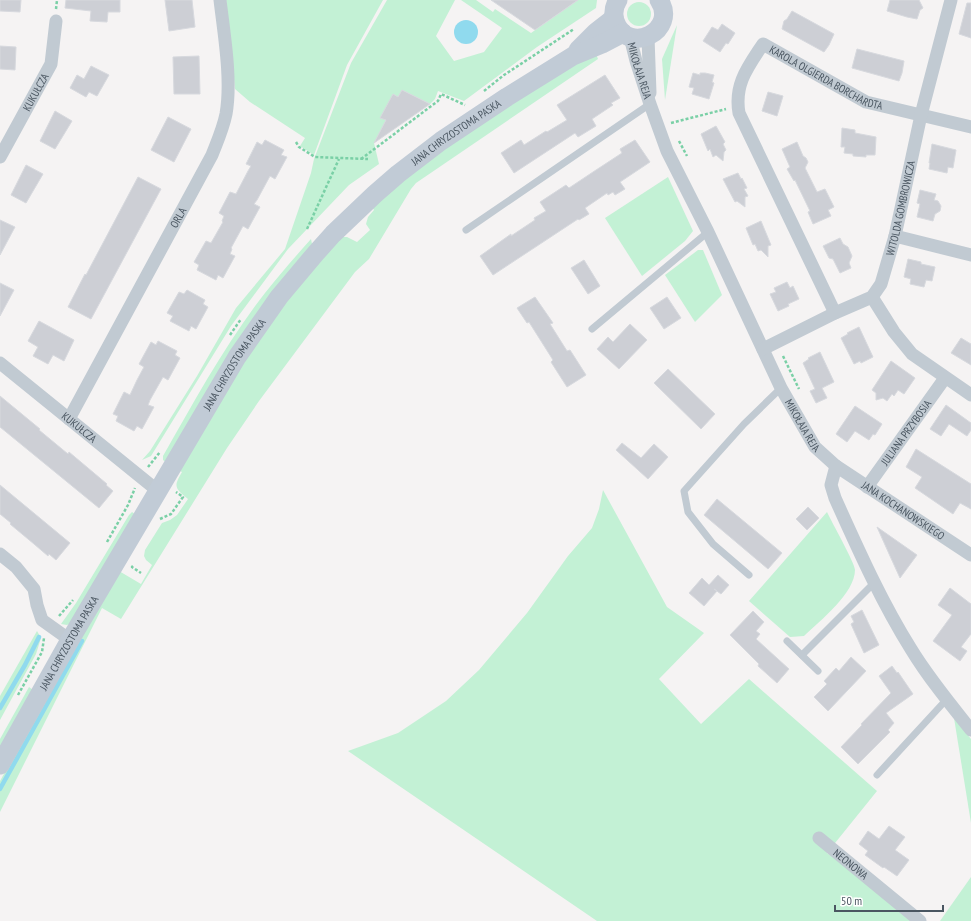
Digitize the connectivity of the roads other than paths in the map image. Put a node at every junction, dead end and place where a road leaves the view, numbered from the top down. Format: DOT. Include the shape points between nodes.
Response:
graph roads {
  1 [pos="220,0"];
  2 [pos="660,0"];
  3 [pos="952,0"];
  4 [pos="624,18"];
  5 [pos="56,21"];
  6 [pos="650,104"];
  7 [pos="920,115"];
  8 [pos="971,127"];
  9 [pos="0,157"];
  10 [pos="466,230"];
  11 [pos="708,232"];
  12 [pos="895,236"];
  13 [pos="971,255"];
  14 [pos="872,297"];
  15 [pos="835,313"];
  16 [pos="592,329"];
  17 [pos="763,349"];
  18 [pos="0,363"];
  19 [pos="945,378"];
  20 [pos="781,388"];
  21 [pos="971,395"];
  22 [pos="69,419"];
  23 [pos="836,466"];
  24 [pos="867,487"];
  25 [pos="158,491"];
  26 [pos="0,554"];
  27 [pos="971,555"];
  28 [pos="749,575"];
  29 [pos="874,583"];
  30 [pos="70,640"];
  31 [pos="787,641"];
  32 [pos="802,654"];
  33 [pos="818,671"];
  34 [pos="946,700"];
  35 [pos="971,730"];
  36 [pos="0,765"];
  37 [pos="877,775"];
  38 [pos="819,838"];
  39 [pos="920,921"];
  1 -- 22 [label="street, ORLA" via="227,68 227,98 222,128 212,155"];
  2 -- 4 [label="street, JANA CHRYZOSTOMA PASKA" via="663,10 662,23 654,34"];
  3 -- 7 [label="street, WITOLDA GOMBROWICZA"];
  4 -- 6 [label="street, MIKOŁAJA REJA"];
  4 -- 25 [label="street, JANA CHRYZOSTOMA PASKA" via="602,44 573,56 441,141 374,194 333,234 279,296 237,357"];
  5 -- 9 [label="street, KUKUŁCZA" via="51,64"];
  6 -- 10 [label="lane"];
  6 -- 11 [label="street, MIKOŁAJA REJA" via="665,126 667,151"];
  7 -- 8 [label="street, KAROLA OLGIERDA BORCHARDTA"];
  7 -- 12 [label="street, WITOLDA GOMBROWICZA"];
  7 -- 15 [label="street, KAROLA OLGIERDA BORCHARDTA" via="866,102 763,44 743,75 737,98 739,113"];
  11 -- 16 [label="lane"];
  11 -- 17 [label="street, MIKOŁAJA REJA"];
  12 -- 13 [label="street"];
  12 -- 14 [label="street, WITOLDA GOMBROWICZA" via="881,284"];
  14 -- 15 [label="street"];
  14 -- 19 [label="street" via="894,332 912,354"];
  15 -- 17 [label="street"];
  17 -- 20 [label="street, MIKOŁAJA REJA"];
  18 -- 22 [label="street, KUKUŁCZA"];
  19 -- 21 [label="street"];
  19 -- 24 [label="street, JULIANA PRZYBOSIA"];
  20 -- 23 [label="street, MIKOŁAJA REJA" via="815,447"];
  20 -- 28 [label="lane" via="744,424 684,490 688,512 713,544"];
  22 -- 25 [label="street, KUKUŁCZA"];
  23 -- 24 [label="street, JANA KOCHANOWSKIEGO"];
  23 -- 29 [label="street" via="831,485 835,498"];
  24 -- 27 [label="street, JANA KOCHANOWSKIEGO"];
  25 -- 30 [label="street, JANA CHRYZOSTOMA PASKA"];
  26 -- 30 [label="street" via="16,567 34,589 42,620"];
  29 -- 32 [label="lane"];
  29 -- 34 [label="street" via="911,649"];
  30 -- 36 [label="street, JANA CHRYZOSTOMA PASKA"];
  31 -- 32 [label="lane"];
  32 -- 33 [label="lane"];
  34 -- 35 [label="street"];
  34 -- 37 [label="lane"];
  38 -- 39 [label="street, NEONOWA"];
}
